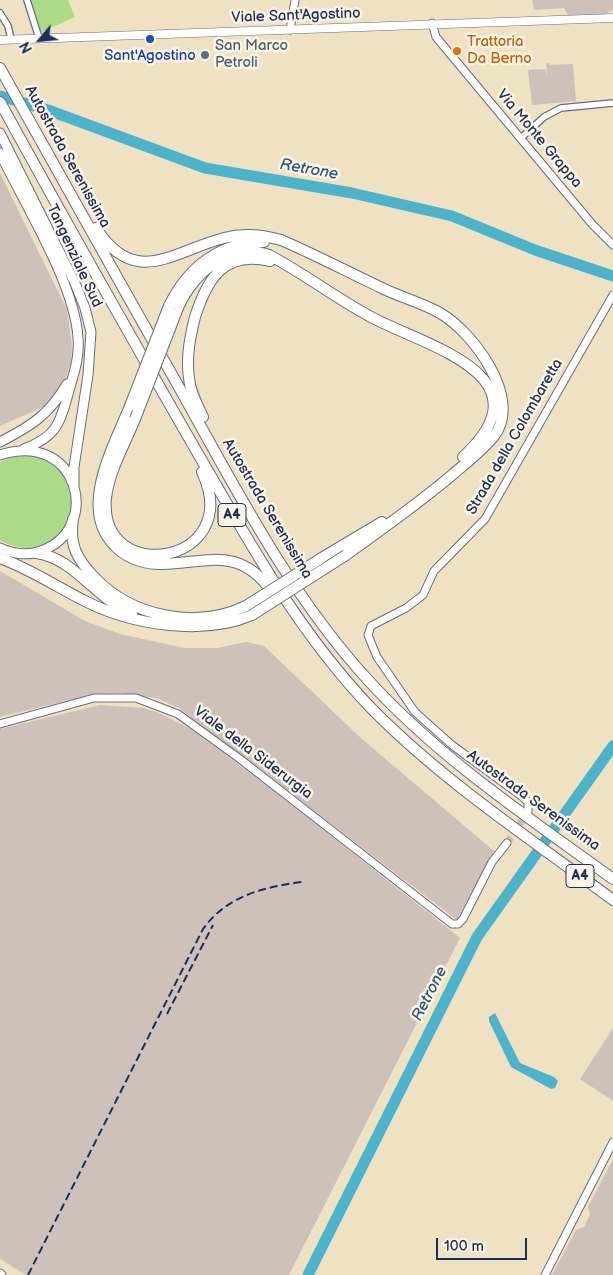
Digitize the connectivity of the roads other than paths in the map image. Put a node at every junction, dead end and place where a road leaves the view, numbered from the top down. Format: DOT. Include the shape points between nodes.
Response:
graph roads {
  1 [pos="27,0"];
  2 [pos="295,0"];
  3 [pos="0,13"];
  4 [pos="613,18"];
  5 [pos="432,23"];
  6 [pos="290,30"];
  7 [pos="39,38"];
  8 [pos="11,39"];
  9 [pos="0,40"];
  10 [pos="0,68"];
  11 [pos="0,102"];
  12 [pos="613,102"];
  13 [pos="23,109"];
  14 [pos="0,133"];
  15 [pos="521,138"];
  16 [pos="0,153"];
  17 [pos="12,168"];
  18 [pos="613,245"];
  19 [pos="295,246"];
  20 [pos="300,274"];
  21 [pos="613,295"];
  22 [pos="113,306"];
  23 [pos="172,310"];
  24 [pos="74,373"];
  25 [pos="0,442"];
  26 [pos="24,449"];
  27 [pos="0,455"];
  28 [pos="74,487"];
  29 [pos="73,519"];
  30 [pos="0,548"];
  31 [pos="273,551"];
  32 [pos="36,552"];
  33 [pos="0,558"];
  34 [pos="249,610"];
  35 [pos="158,622"];
  36 [pos="372,708"];
  37 [pos="0,724"];
  38 [pos="528,812"];
  39 [pos="507,843"];
  40 [pos="613,879"];
  41 [pos="613,900"];
  42 [pos="613,1142"];
  43 [pos="545,1275"];
  1 -- 7 [label="street"];
  2 -- 6 [label="street"];
  3 -- 8 [label="street"];
  4 -- 5 [label="main road, Viale Sant'Agostino"];
  5 -- 6 [label="main road, Viale Sant'Agostino"];
  5 -- 15 [label="street, Via Monte Grappa" via="436,37"];
  6 -- 7 [label="main road, Viale Sant'Agostino"];
  7 -- 8 [label="main road, Viale Sant'Agostino"];
  8 -- 9 [label="main road, Viale Sant'Agostino"];
  10 -- 13 [label="highway, Autostrada Serenissima / A4"];
  11 -- 22 [label="highway, Autostrada Serenissima / A4"];
  12 -- 15 [label="street" via="561,108 544,117"];
  13 -- 19 [label="highway" via="100,235 123,256 145,263 157,262 214,241 243,235 269,237"];
  13 -- 31 [label="highway, Autostrada Serenissima / A4"];
  14 -- 17 [label="highway, Tangenziale Sud"];
  15 -- 18 [label="street, Via Monte Grappa"];
  16 -- 17 [label="highway, Tangenziale Sud"];
  17 -- 24 [label="highway, Tangenziale Sud" via="71,306 79,340"];
  17 -- 28 [label="highway, Tangenziale Sud" via="75,283 91,332"];
  19 -- 23 [label="highway" via="254,242 225,248 192,272 177,290"];
  19 -- 34 [label="highway, bridge" via="441,314 460,329 498,381 503,400 501,421 494,436 470,460 417,504 346,555"];
  20 -- 23 [label="highway" via="261,252 233,255 214,262"];
  20 -- 31 [label="highway" via="278,263 258,259 237,261 222,268 205,288 188,352 189,379 195,401"];
  20 -- 34 [label="highway, bridge" via="373,318 458,357 483,378 490,388 493,402 489,426 462,458 382,522 320,559"];
  21 -- 38 [label="street, Strada della Colombaretta" via="485,519 434,571 423,595 372,626 368,635 377,657 415,712 452,745 523,797 528,802"];
  22 -- 23 [label="highway, bridge" via="155,389 199,466 210,495 209,517 200,534 188,545 165,555 144,555 130,548 113,532 107,516 108,489 135,419"];
  22 -- 36 [label="highway, Autostrada Serenissima / A4" via="267,572 321,650"];
  23 -- 36 [label="highway, bridge" via="103,476 98,498 100,520 112,543 128,556 145,562 165,564 215,558 249,569 266,582 326,663"];
  24 -- 25 [label="highway" via="47,413 31,426"];
  24 -- 26 [label="highway, Tangenziale Sud" via="58,425 51,435"];
  26 -- 27 [label="highway, Tangenziale Sud"];
  26 -- 28 [label="highway" via="43,453 58,462"];
  28 -- 29 [label="highway, Tangenziale Sud"];
  29 -- 32 [label="highway" via="59,541"];
  29 -- 34 [label="highway" via="72,536 77,557 97,580 133,605 155,613 188,618"];
  30 -- 32 [label="highway" via="14,553"];
  31 -- 40 [label="highway, Autostrada Serenissima / A4" via="330,635 389,702 461,768"];
  32 -- 35 [label="highway" via="60,559 101,595 125,610"];
  33 -- 35 [label="highway" via="97,606"];
  34 -- 35 [label="highway" via="233,622 206,626"];
  36 -- 41 [label="highway, Autostrada Serenissima / A4" via="434,765"];
  37 -- 39 [label="street, Viale della Siderurgia" via="94,698 136,698 178,714 452,924 463,919 492,862"];
  42 -- 43 [label="street"];
}
